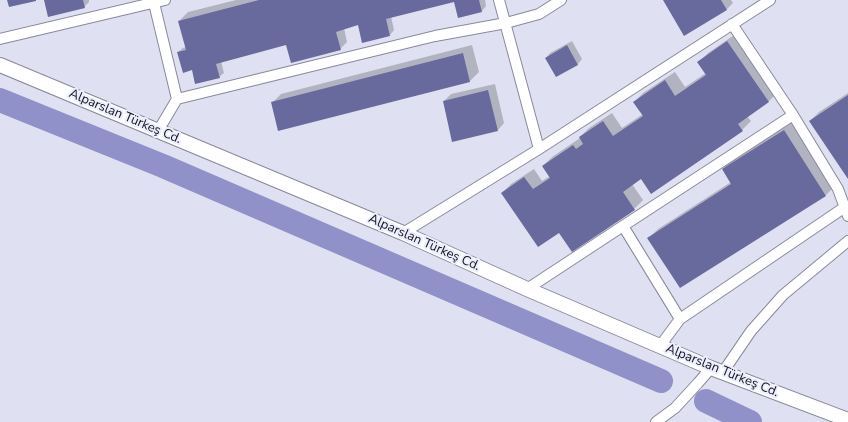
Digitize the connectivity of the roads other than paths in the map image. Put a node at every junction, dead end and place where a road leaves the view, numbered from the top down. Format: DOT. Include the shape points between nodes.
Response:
graph roads {
  1 [pos="165,0"];
  2 [pos="499,0"];
  3 [pos="561,0"];
  4 [pos="770,0"];
  5 [pos="154,3"];
  6 [pos="506,23"];
  7 [pos="732,24"];
  8 [pos="0,39"];
  9 [pos="0,64"];
  10 [pos="177,99"];
  11 [pos="793,115"];
  12 [pos="158,131"];
  13 [pos="539,149"];
  14 [pos="846,211"];
  15 [pos="622,226"];
  16 [pos="403,233"];
  17 [pos="848,241"];
  18 [pos="527,289"];
  19 [pos="680,319"];
  20 [pos="660,346"];
  21 [pos="717,370"];
  22 [pos="848,420"];
  23 [pos="656,422"];
  1 -- 5 [label="street"];
  2 -- 6 [label="street"];
  3 -- 6 [label="street" via="539,14"];
  4 -- 7 [label="street"];
  5 -- 8 [label="street"];
  5 -- 10 [label="street"];
  6 -- 10 [label="street" via="435,36"];
  6 -- 13 [label="street"];
  7 -- 11 [label="street"];
  7 -- 13 [label="street"];
  9 -- 12 [label="street, Alparslan Türkeş Cd."];
  10 -- 12 [label="street"];
  11 -- 14 [label="street" via="838,189"];
  11 -- 15 [label="street"];
  12 -- 16 [label="street, Alparslan Türkeş Cd."];
  13 -- 16 [label="street"];
  14 -- 19 [label="street"];
  15 -- 18 [label="street"];
  15 -- 19 [label="street"];
  16 -- 18 [label="street, Alparslan Türkeş Cd."];
  17 -- 21 [label="street" via="783,295"];
  18 -- 20 [label="street, Alparslan Türkeş Cd."];
  19 -- 20 [label="street"];
  20 -- 21 [label="street, Alparslan Türkeş Cd."];
  21 -- 22 [label="street, Alparslan Türkeş Cd."];
  21 -- 23 [label="street" via="698,383 675,408"];
}
